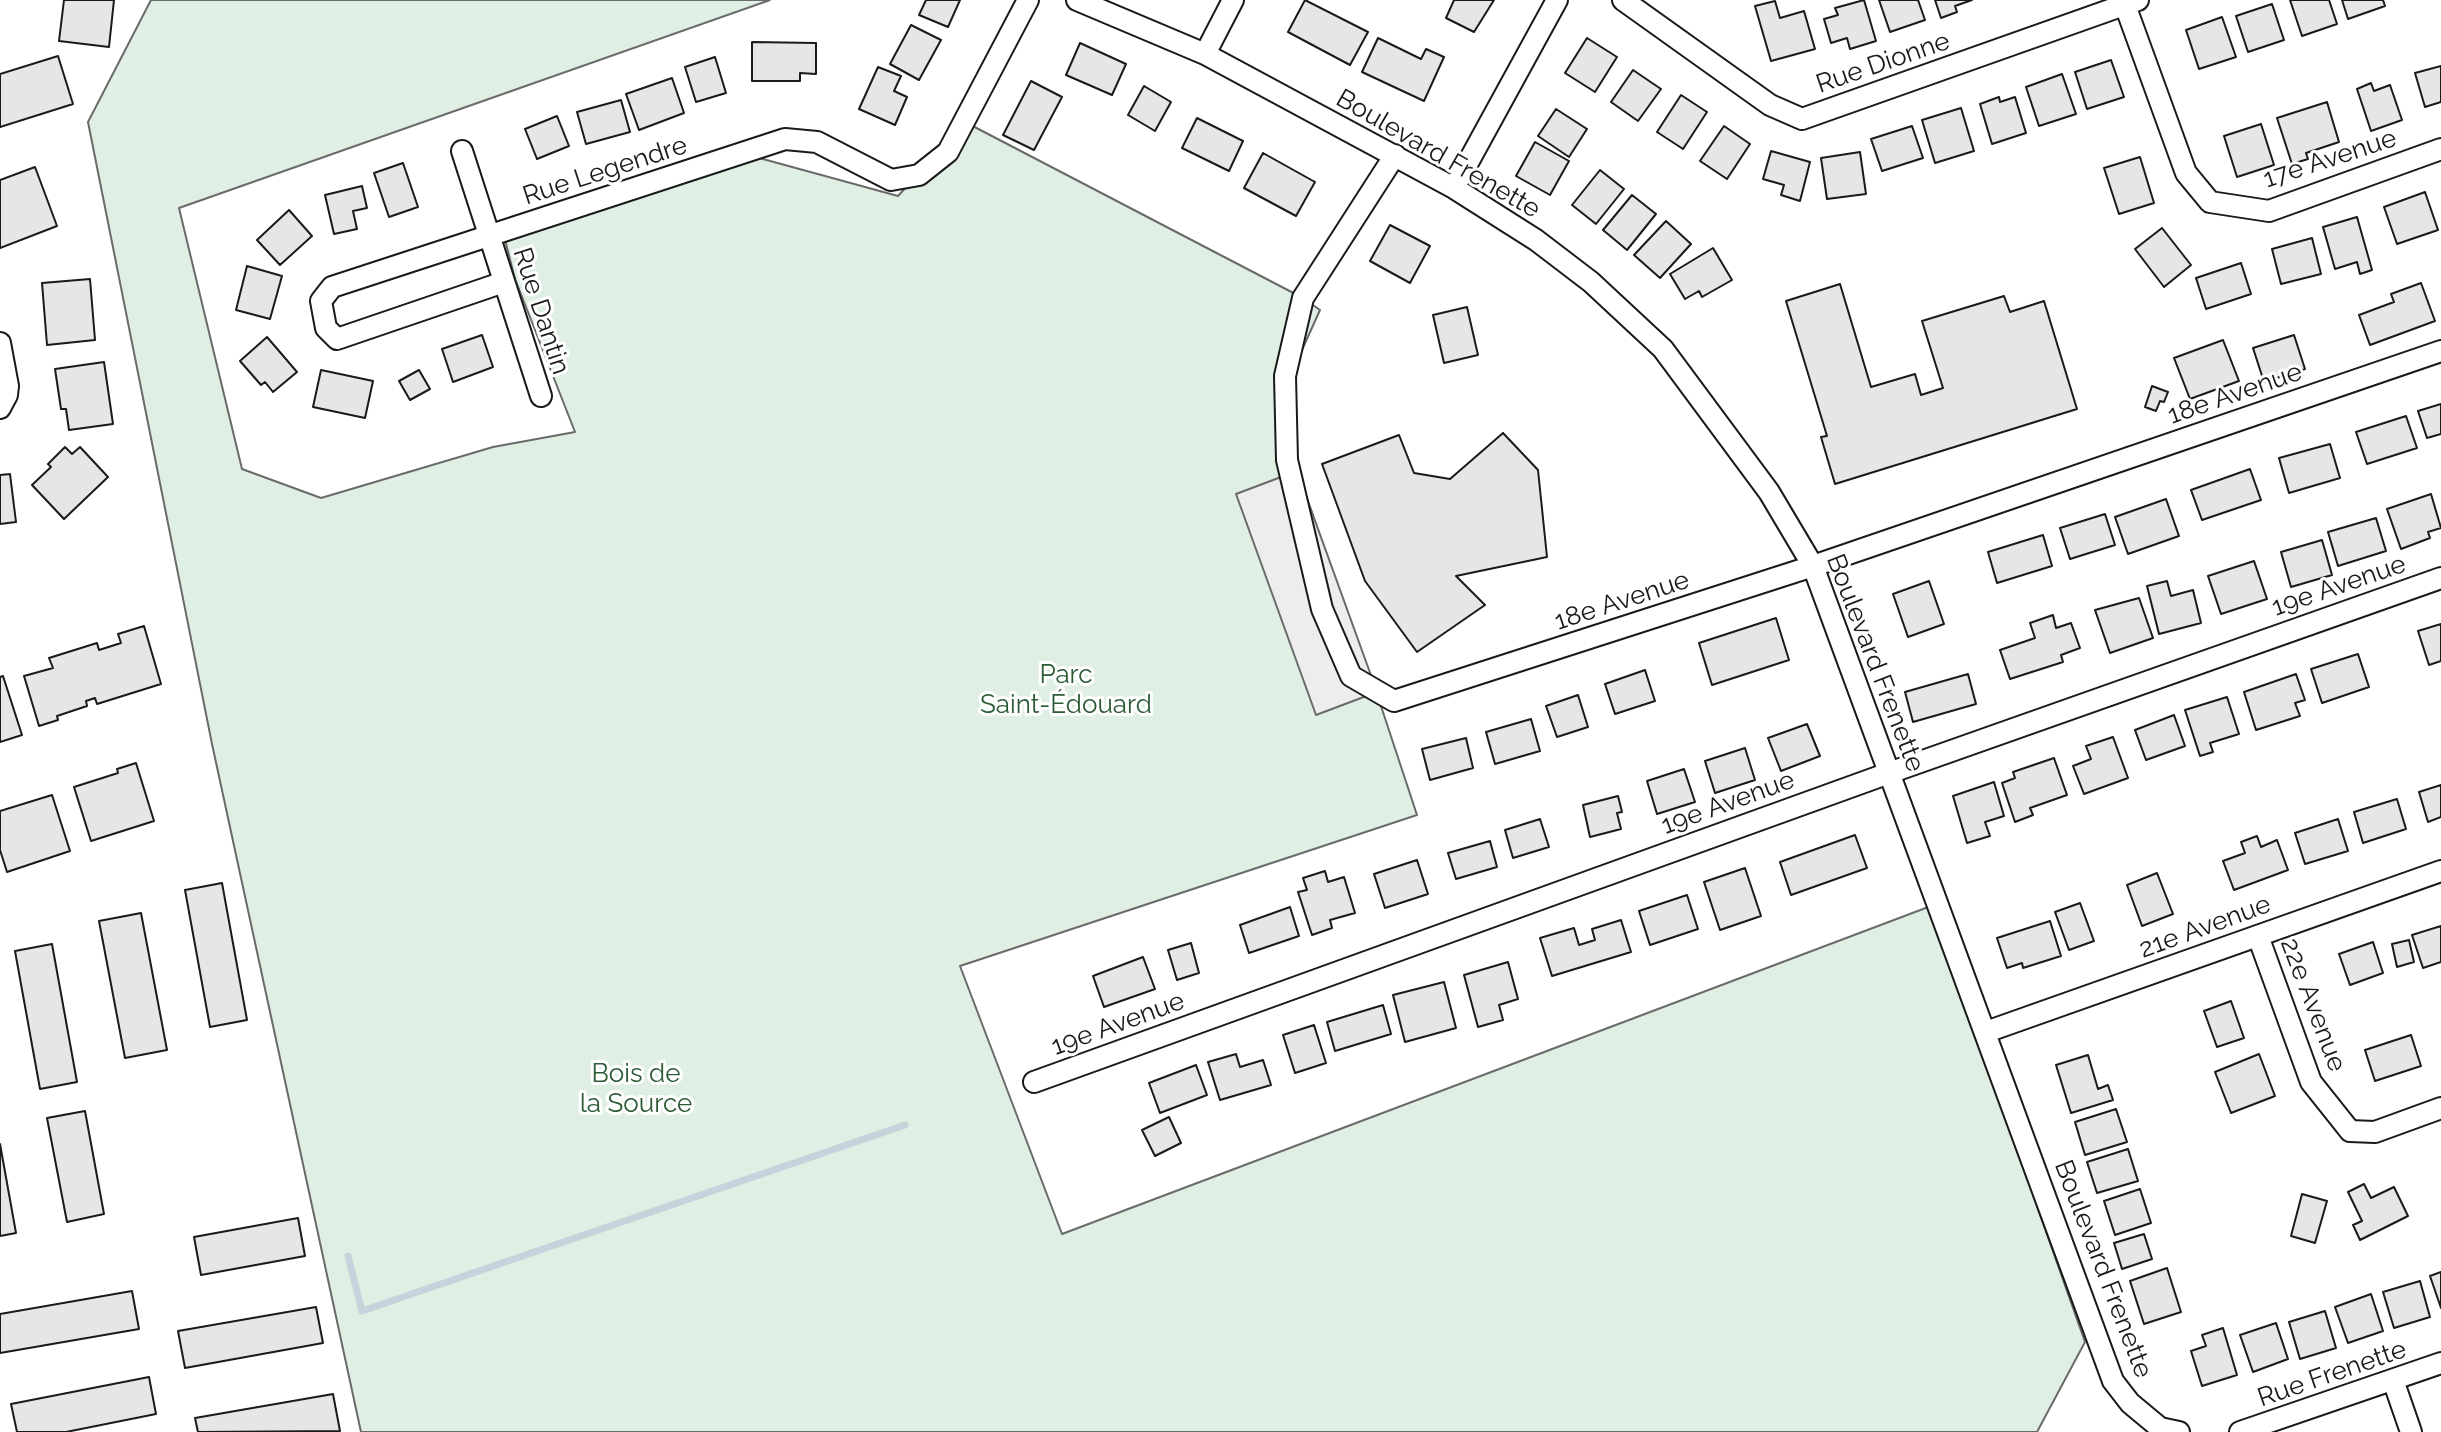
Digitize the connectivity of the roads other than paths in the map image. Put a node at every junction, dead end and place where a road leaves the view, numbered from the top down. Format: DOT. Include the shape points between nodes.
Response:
graph roads {
  1 [pos="1028,0"];
  2 [pos="1077,0"];
  3 [pos="1233,0"];
  4 [pos="1557,0"];
  5 [pos="1623,0"];
  6 [pos="2132,2"];
  7 [pos="1205,54"];
  8 [pos="2441,149"];
  9 [pos="462,151"];
  10 [pos="1395,155"];
  11 [pos="1454,188"];
  12 [pos="490,236"];
  13 [pos="504,282"];
  14 [pos="0,343"];
  15 [pos="2441,351"];
  16 [pos="541,396"];
  17 [pos="0,408"];
  18 [pos="1813,566"];
  19 [pos="2441,578"];
  20 [pos="1889,773"];
  21 [pos="2441,871"];
  22 [pos="2258,936"];
  23 [pos="1986,1032"];
  24 [pos="1034,1082"];
  25 [pos="2441,1108"];
  26 [pos="2441,1363"];
  27 [pos="2393,1380"];
  28 [pos="2166,1431"];
  29 [pos="2240,1432"];
  30 [pos="2411,1432"];
  1 -- 12 [label="street, Rue Legendre" via="948,152 919,175 891,180 817,142 785,139"];
  2 -- 7 [label="street, Boulevard Frenette"];
  3 -- 7 [label="street"];
  4 -- 11 [label="street"];
  5 -- 6 [label="street, Rue Dionne" via="1770,105 1802,119"];
  6 -- 8 [label="street, 17e Avenue" via="2186,173 2210,202 2269,211"];
  7 -- 10 [label="street, Boulevard Frenette"];
  9 -- 12 [label="street, Rue Dantin"];
  10 -- 11 [label="street, Boulevard Frenette"];
  10 -- 18 [label="street, 18e Avenue" via="1303,298 1285,376 1287,460 1322,609 1351,676 1394,701"];
  11 -- 18 [label="street, Boulevard Frenette" via="1591,282 1663,349 1769,492"];
  12 -- 13 [label="street, Rue Dantin"];
  12 -- 13 [label="street, Rue Legendre" via="332,287 321,301 326,328 337,339"];
  13 -- 16 [label="street, Rue Dantin"];
  14 -- 17 [label="street" via="8,386"];
  15 -- 18 [label="street, 18e Avenue"];
  18 -- 20 [label="street, Boulevard Frenette"];
  19 -- 20 [label="street, 19e Avenue"];
  20 -- 23 [label="street, Boulevard Frenette"];
  20 -- 24 [label="street, 19e Avenue"];
  21 -- 22 [label="street, 21e Avenue"];
  22 -- 23 [label="street, 21e Avenue"];
  22 -- 25 [label="street, 22e Avenue" via="2311,1082 2350,1131 2375,1132"];
  23 -- 28 [label="street, Boulevard Frenette" via="2113,1381 2130,1403"];
  26 -- 27 [label="street, Rue Frenette"];
  27 -- 29 [label="street, Rue Frenette"];
  27 -- 30 [label="street"];
}
